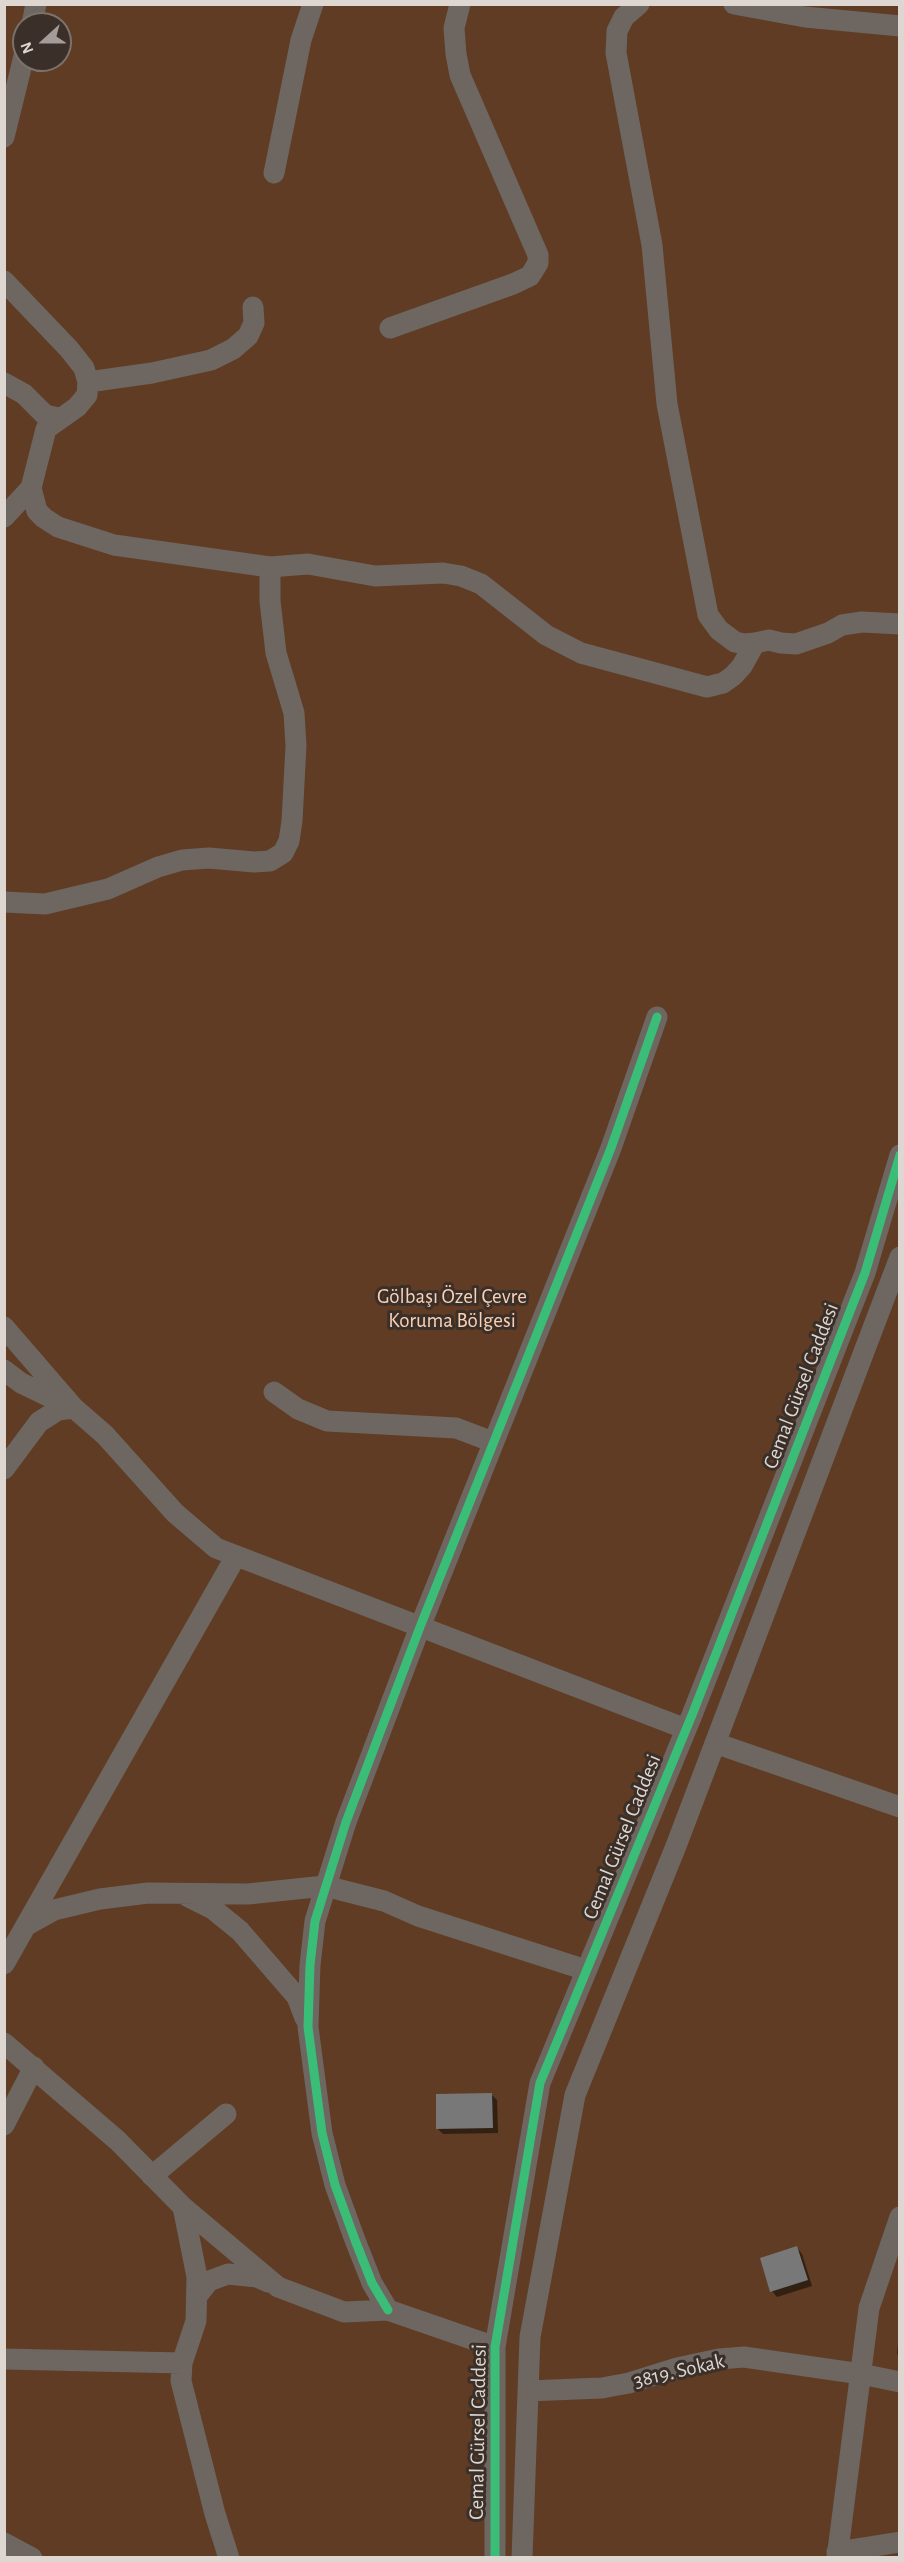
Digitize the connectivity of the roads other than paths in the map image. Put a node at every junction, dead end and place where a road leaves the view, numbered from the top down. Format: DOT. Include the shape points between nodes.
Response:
graph roads {
  1 [pos="313,4"];
  2 [pos="460,4"];
  3 [pos="639,4"];
  4 [pos="734,4"];
  5 [pos="900,26"];
  6 [pos="20,72"];
  7 [pos="4,137"];
  8 [pos="274,173"];
  9 [pos="5,284"];
  10 [pos="253,307"];
  11 [pos="390,328"];
  12 [pos="88,382"];
  13 [pos="4,383"];
  14 [pos="59,418"];
  15 [pos="31,488"];
  16 [pos="4,517"];
  17 [pos="270,567"];
  18 [pos="900,624"];
  19 [pos="755,643"];
  20 [pos="4,903"];
  21 [pos="657,1017"];
  22 [pos="900,1155"];
  23 [pos="900,1257"];
  24 [pos="4,1327"];
  25 [pos="4,1370"];
  26 [pos="274,1392"];
  27 [pos="74,1408"];
  28 [pos="494,1442"];
  29 [pos="4,1469"];
  30 [pos="236,1556"];
  31 [pos="420,1627"];
  32 [pos="686,1729"];
  33 [pos="716,1743"];
  34 [pos="900,1807"];
  35 [pos="325,1886"];
  36 [pos="184,1895"];
  37 [pos="27,1925"];
  38 [pos="4,1964"];
  39 [pos="586,1970"];
  40 [pos="308,2027"];
  41 [pos="4,2043"];
  42 [pos="34,2067"];
  43 [pos="226,2114"];
  44 [pos="4,2125"];
  45 [pos="152,2176"];
  46 [pos="183,2207"];
  47 [pos="900,2217"];
  48 [pos="278,2287"];
  49 [pos="197,2296"];
  50 [pos="388,2310"];
  51 [pos="495,2347"];
  52 [pos="4,2359"];
  53 [pos="182,2363"];
  54 [pos="861,2374"];
  55 [pos="900,2382"];
  56 [pos="528,2391"];
  57 [pos="900,2542"];
  58 [pos="4,2543"];
  59 [pos="837,2555"];
  60 [pos="32,2558"];
  61 [pos="229,2558"];
  62 [pos="495,2558"];
  63 [pos="522,2558"];
  1 -- 8 [label="street" via="301,39"];
  2 -- 11 [label="street" via="454,28 460,75 538,255 538,263 530,276 513,284"];
  3 -- 19 [label="street" via="624,17 617,31 616,53 651,245 667,404 708,615 735,642"];
  4 -- 5 [label="street" via="806,17"];
  6 -- 7 [label="street"];
  9 -- 12 [label="street" via="69,349 84,368"];
  10 -- 12 [label="street" via="254,323 248,336 234,349 211,360"];
  12 -- 14 [label="street" via="87,395"];
  13 -- 14 [label="street" via="24,394 45,415"];
  14 -- 15 [label="street" via="46,429"];
  15 -- 16 [label="street"];
  15 -- 17 [label="street" via="37,511 44,518 88,538"];
  17 -- 19 [label="street" via="308,564 375,576 461,576 482,584 546,635 581,653 707,687 733,676"];
  17 -- 20 [label="street" via="276,653 294,712 296,746 292,821 283,853 270,861 182,860 108,889 45,904"];
  18 -- 19 [label="street" via="862,622 842,625 796,644 769,640"];
  21 -- 28 [label="street" via="610,1148"];
  22 -- 32 [label="street, Cemal Gürsel Caddesi" via="865,1273"];
  23 -- 33 [label="street"];
  24 -- 27 [label="street"];
  25 -- 27 [label="street" via="21,1383"];
  26 -- 28 [label="street" via="327,1422 456,1428"];
  27 -- 29 [label="street" via="58,1410 39,1422"];
  27 -- 30 [label="street" via="105,1435 175,1513 216,1548"];
  28 -- 31 [label="street"];
  30 -- 31 [label="street"];
  30 -- 37 [label="street"];
  31 -- 32 [label="street"];
  31 -- 35 [label="street"];
  32 -- 39 [label="street, Cemal Gürsel Caddesi"];
  33 -- 34 [label="street"];
  33 -- 56 [label="street" via="575,2095 530,2337"];
  35 -- 36 [label="street" via="248,1894"];
  35 -- 39 [label="street" via="384,1901 418,1916"];
  35 -- 40 [label="street" via="315,1921"];
  36 -- 37 [label="street" via="148,1893 100,1899 54,1910"];
  36 -- 40 [label="street" via="213,1909 240,1931 297,1996"];
  37 -- 38 [label="street"];
  39 -- 51 [label="street, Cemal Gürsel Caddesi" via="540,2083"];
  40 -- 50 [label="street" via="322,2133 335,2185 372,2283"];
  41 -- 42 [label="street"];
  42 -- 44 [label="street"];
  42 -- 45 [label="street"];
  43 -- 45 [label="street"];
  45 -- 46 [label="street"];
  46 -- 48 [label="street"];
  46 -- 49 [label="street"];
  47 -- 54 [label="street" via="869,2308"];
  48 -- 49 [label="street" via="257,2277 228,2274 209,2281"];
  48 -- 50 [label="street" via="344,2312"];
  49 -- 53 [label="street" via="196,2321"];
  50 -- 51 [label="street"];
  51 -- 62 [label="street, Cemal Gürsel Caddesi"];
  52 -- 53 [label="street"];
  53 -- 61 [label="street" via="181,2381"];
  54 -- 55 [label="street, 3819. Sokak"];
  54 -- 56 [label="street, 3819. Sokak" via="744,2357 677,2368 602,2388"];
  54 -- 59 [label="street"];
  56 -- 63 [label="street"];
  57 -- 59 [label="street"];
  58 -- 60 [label="street"];
}
